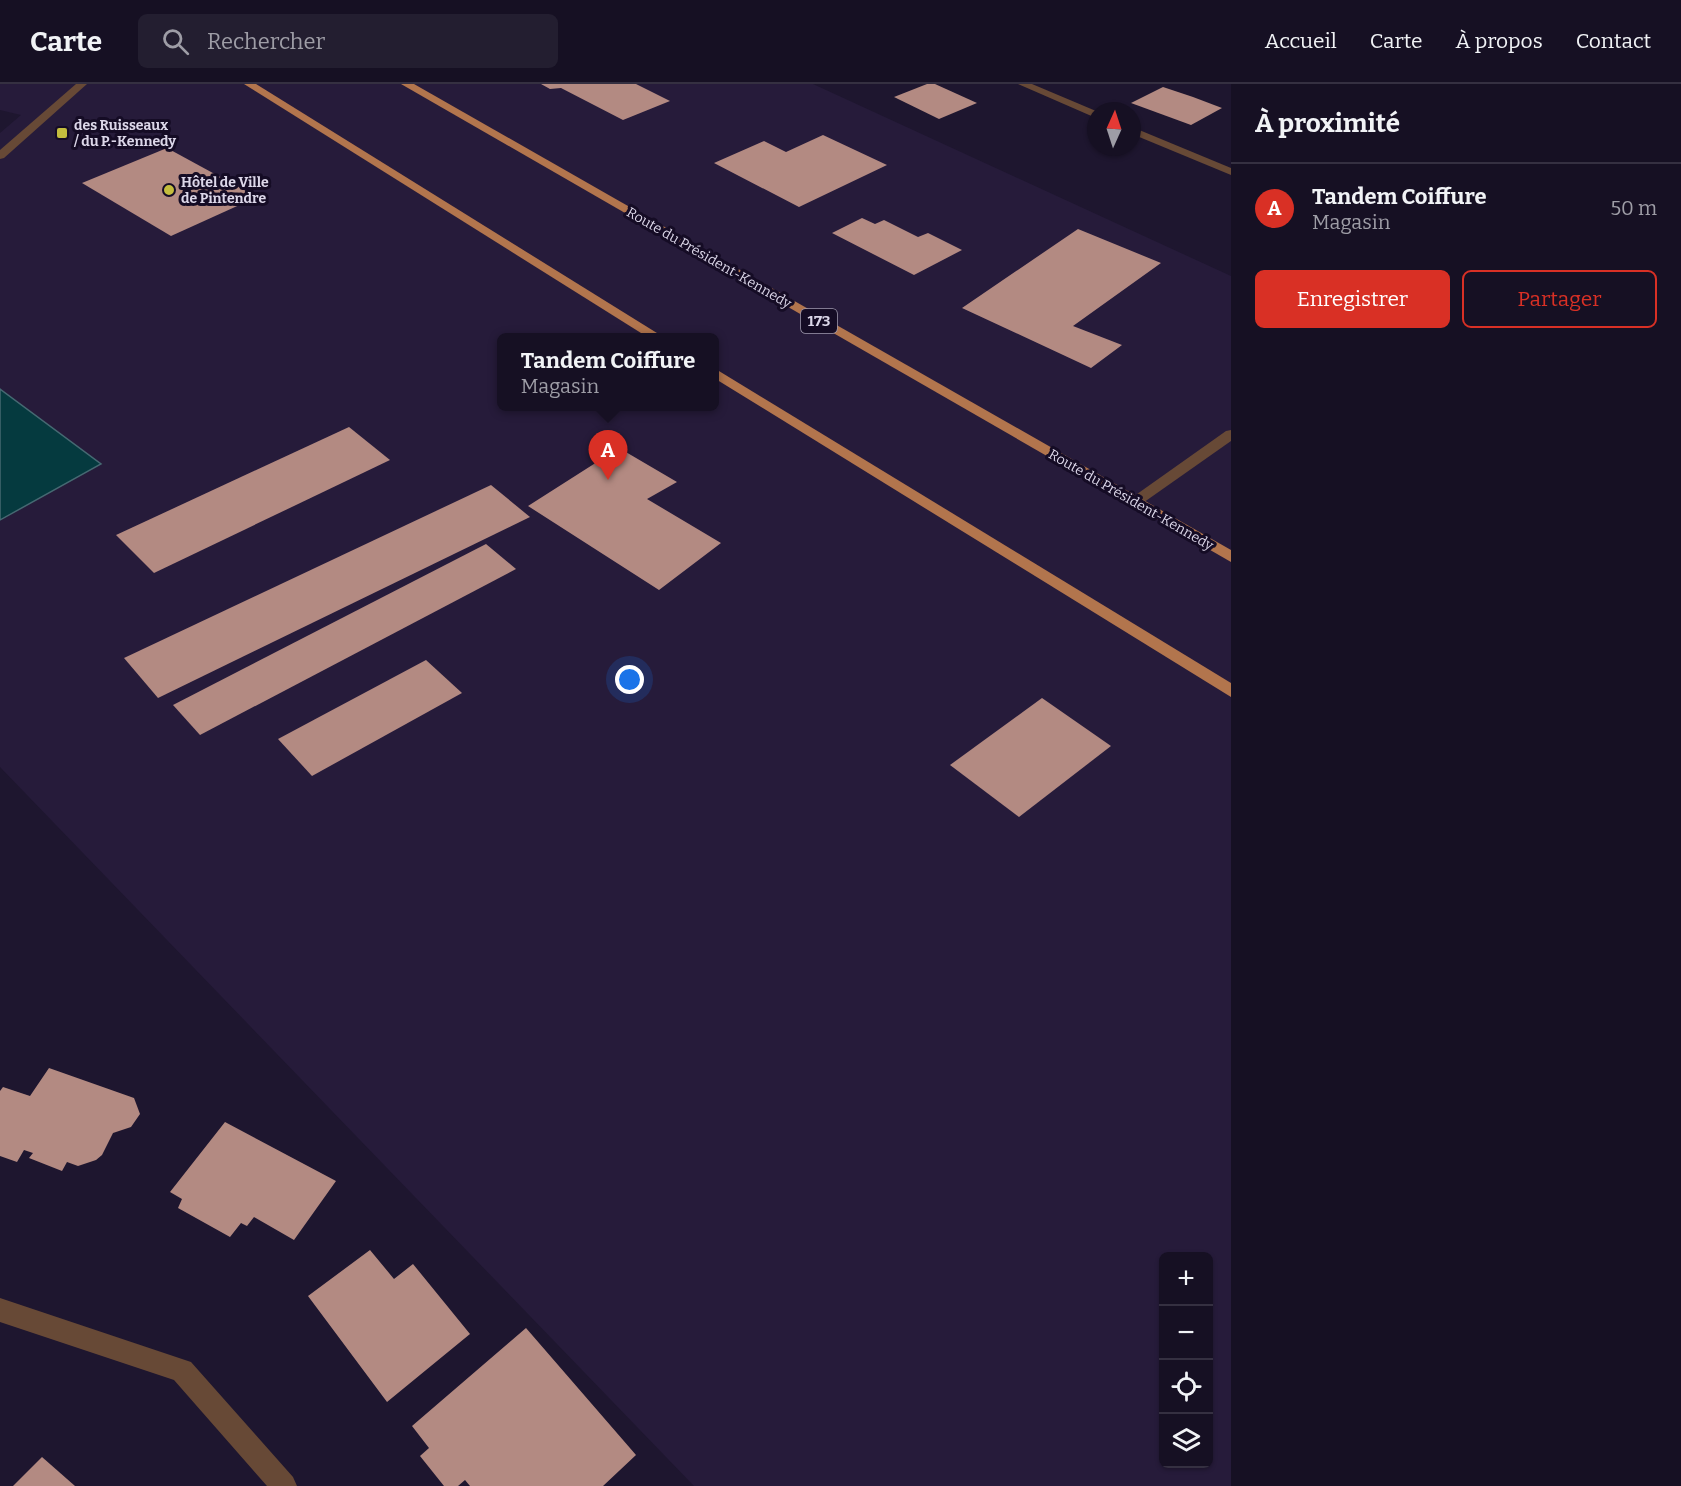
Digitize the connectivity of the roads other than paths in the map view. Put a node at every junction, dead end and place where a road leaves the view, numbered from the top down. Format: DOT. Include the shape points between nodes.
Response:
graph roads {
  1 [pos="82,84"];
  2 [pos="249,84"];
  3 [pos="406,84"];
  4 [pos="1023,84"];
  5 [pos="1087,111"];
  6 [pos="1141,134"];
  7 [pos="0,156"];
  8 [pos="1231,172"];
  9 [pos="651,333"];
  10 [pos="719,375"];
  11 [pos="1231,434"];
  12 [pos="1135,502"];
  13 [pos="1231,557"];
  14 [pos="1231,691"];
  15 [pos="0,1310"];
  16 [pos="284,1486"];
  1 -- 7 [label="street"];
  2 -- 9 [label="main road"];
  3 -- 12 [label="main road, Route du Président-Kennedy / 173"];
  4 -- 5 [label="street"];
  6 -- 8 [label="street"];
  10 -- 14 [label="main road"];
  11 -- 12 [label="street"];
  12 -- 13 [label="main road, Route du Président-Kennedy / 173"];
  15 -- 16 [label="street" via="182,1371"];
}
